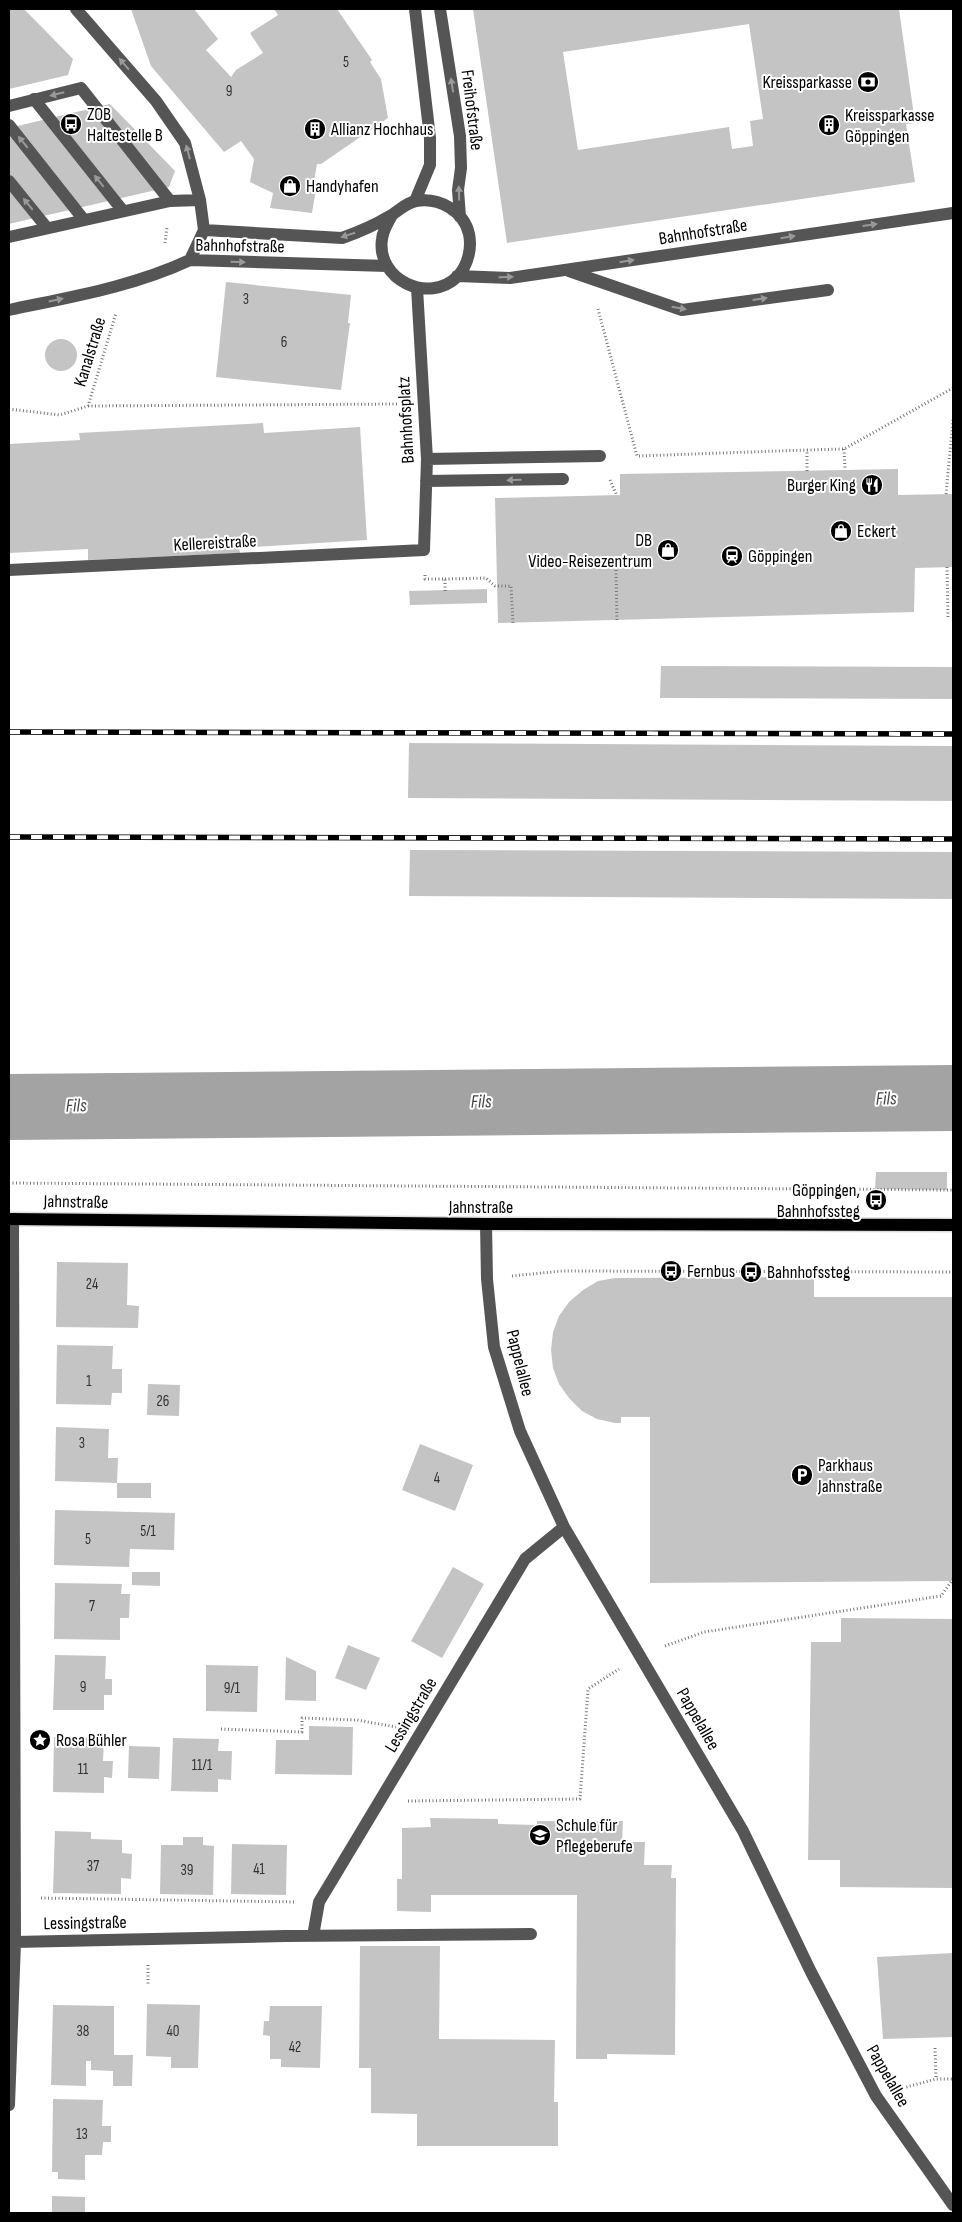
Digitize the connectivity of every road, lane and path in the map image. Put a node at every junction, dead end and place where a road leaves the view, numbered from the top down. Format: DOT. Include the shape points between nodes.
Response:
graph roads {
  1 [pos="76,9"];
  2 [pos="415,9"];
  3 [pos="440,9"];
  4 [pos="34,99"];
  5 [pos="9,106"];
  6 [pos="9,124"];
  7 [pos="9,181"];
  8 [pos="200,200"];
  9 [pos="170,201"];
  10 [pos="415,201"];
  11 [pos="123,211"];
  12 [pos="953,213"];
  13 [pos="392,215"];
  14 [pos="460,217"];
  15 [pos="84,220"];
  16 [pos="47,228"];
  17 [pos="204,230"];
  18 [pos="9,237"];
  19 [pos="190,260"];
  20 [pos="387,266"];
  21 [pos="567,270"];
  22 [pos="161,274"];
  23 [pos="457,276"];
  24 [pos="124,286"];
  25 [pos="417,288"];
  26 [pos="828,290"];
  27 [pos="597,306"];
  28 [pos="9,310"];
  29 [pos="953,388"];
  30 [pos="424,403"];
  31 [pos="88,406"];
  32 [pos="9,408"];
  33 [pos="953,420"];
  34 [pos="844,448"];
  35 [pos="807,450"];
  36 [pos="600,456"];
  37 [pos="427,459"];
  38 [pos="845,470"];
  39 [pos="807,471"];
  40 [pos="563,479"];
  41 [pos="426,481"];
  42 [pos="946,494"];
  43 [pos="424,550"];
  44 [pos="947,568"];
  45 [pos="9,570"];
  46 [pos="616,570"];
  47 [pos="445,579"];
  48 [pos="948,618"];
  49 [pos="617,621"];
  50 [pos="513,624"];
  51 [pos="9,1183"];
  52 [pos="953,1190"];
  53 [pos="11,1219"];
  54 [pos="486,1224"];
  55 [pos="953,1225"];
  56 [pos="953,1272"];
  57 [pos="487,1279"];
  58 [pos="564,1527"];
  59 [pos="953,1579"];
  60 [pos="641,1656"];
  61 [pos="221,1729"];
  62 [pos="421,1732"];
  63 [pos="379,1802"];
  64 [pos="15,1898"];
  65 [pos="319,1902"];
  66 [pos="531,1934"];
  67 [pos="313,1936"];
  68 [pos="12,1943"];
  69 [pos="935,2048"];
  70 [pos="936,2079"];
  71 [pos="953,2079"];
  72 [pos="876,2096"];
  73 [pos="9,2106"];
  74 [pos="953,2205"];
  8 -- 1 [label="street, one-way" via="185,143 156,101"];
  2 -- 10 [label="street" via="430,138 430,165"];
  14 -- 3 [label="street, Freihofstraße, one-way" via="460,136"];
  4 -- 5 [label="street"];
  9 -- 4 [label="street, one-way" via="80,88"];
  11 -- 4 [label="street, one-way"];
  15 -- 6 [label="street, one-way"];
  16 -- 7 [label="street, one-way"];
  8 -- 9 [label="street"];
  8 -- 17 [label="street"];
  9 -- 11 [label="street"];
  9 -- 22 [label="path"];
  10 -- 13 [label="street"];
  10 -- 14 [label="street" via="440,202"];
  11 -- 15 [label="street"];
  21 -- 12 [label="street, Bahnhofstraße, one-way"];
  13 -- 17 [label="street, one-way" via="342,238"];
  13 -- 20 [label="street" via="381,240"];
  14 -- 23 [label="street" via="470,240 465,265"];
  15 -- 16 [label="street"];
  16 -- 18 [label="street"];
  17 -- 19 [label="street"];
  19 -- 20 [label="street, Bahnhofstraße, one-way"];
  19 -- 22 [label="street, Bahnhofstraße"];
  20 -- 25 [label="street" via="394,276"];
  23 -- 21 [label="street, Bahnhofstraße, one-way" via="510,278"];
  21 -- 26 [label="street, one-way" via="682,310"];
  22 -- 24 [label="street, Bahnhofstraße"];
  23 -- 25 [label="street" via="432,289"];
  28 -- 24 [label="street, Bahnhofstraße, one-way"];
  24 -- 31 [label="path, Kanalstraße"];
  25 -- 30 [label="street, Bahnhofsplatz"];
  27 -- 35 [label="path" via="637,456"];
  29 -- 34 [label="path"];
  30 -- 31 [label="path"];
  30 -- 37 [label="street, Bahnhofsplatz"];
  31 -- 32 [label="path, Kanalstraße" via="60,415"];
  33 -- 42 [label="path"];
  34 -- 35 [label="path"];
  34 -- 38 [label="path"];
  35 -- 39 [label="path"];
  36 -- 37 [label="street"];
  37 -- 41 [label="street, Bahnhofsplatz"];
  40 -- 41 [label="street, one-way"];
  41 -- 43 [label="street, Bahnhofsplatz"];
  43 -- 45 [label="street, Kellereistraße"];
  44 -- 48 [label="path"];
  46 -- 49 [label="path"];
  47 -- 50 [label="path" via="486,578 495,586 511,586"];
  51 -- 52 [label="path"];
  53 -- 54 [label="main road, Jahnstraße"];
  53 -- 64 [label="street"];
  54 -- 55 [label="main road, Jahnstraße"];
  54 -- 57 [label="street, Pappelallee"];
  56 -- 57 [label="path" via="562,1271"];
  57 -- 58 [label="street, Pappelallee" via="494,1347 531,1458"];
  58 -- 60 [label="street, Pappelallee"];
  58 -- 62 [label="street, Lessingstraße" via="525,1559"];
  59 -- 60 [label="path" via="941,1596 704,1632"];
  60 -- 63 [label="path" via="588,1689 580,1799"];
  60 -- 72 [label="street, Pappelallee" via="743,1830"];
  61 -- 62 [label="path" via="302,1732 302,1718 357,1720"];
  62 -- 63 [label="street, Lessingstraße"];
  63 -- 65 [label="street, Lessingstraße"];
  64 -- 65 [label="path"];
  64 -- 68 [label="street"];
  65 -- 67 [label="street, Lessingstraße"];
  66 -- 67 [label="street, Lessingstraße"];
  67 -- 68 [label="street, Lessingstraße"];
  68 -- 73 [label="street"];
  69 -- 70 [label="path"];
  70 -- 71 [label="path"];
  70 -- 72 [label="path"];
  72 -- 74 [label="street, Pappelallee"];
}
